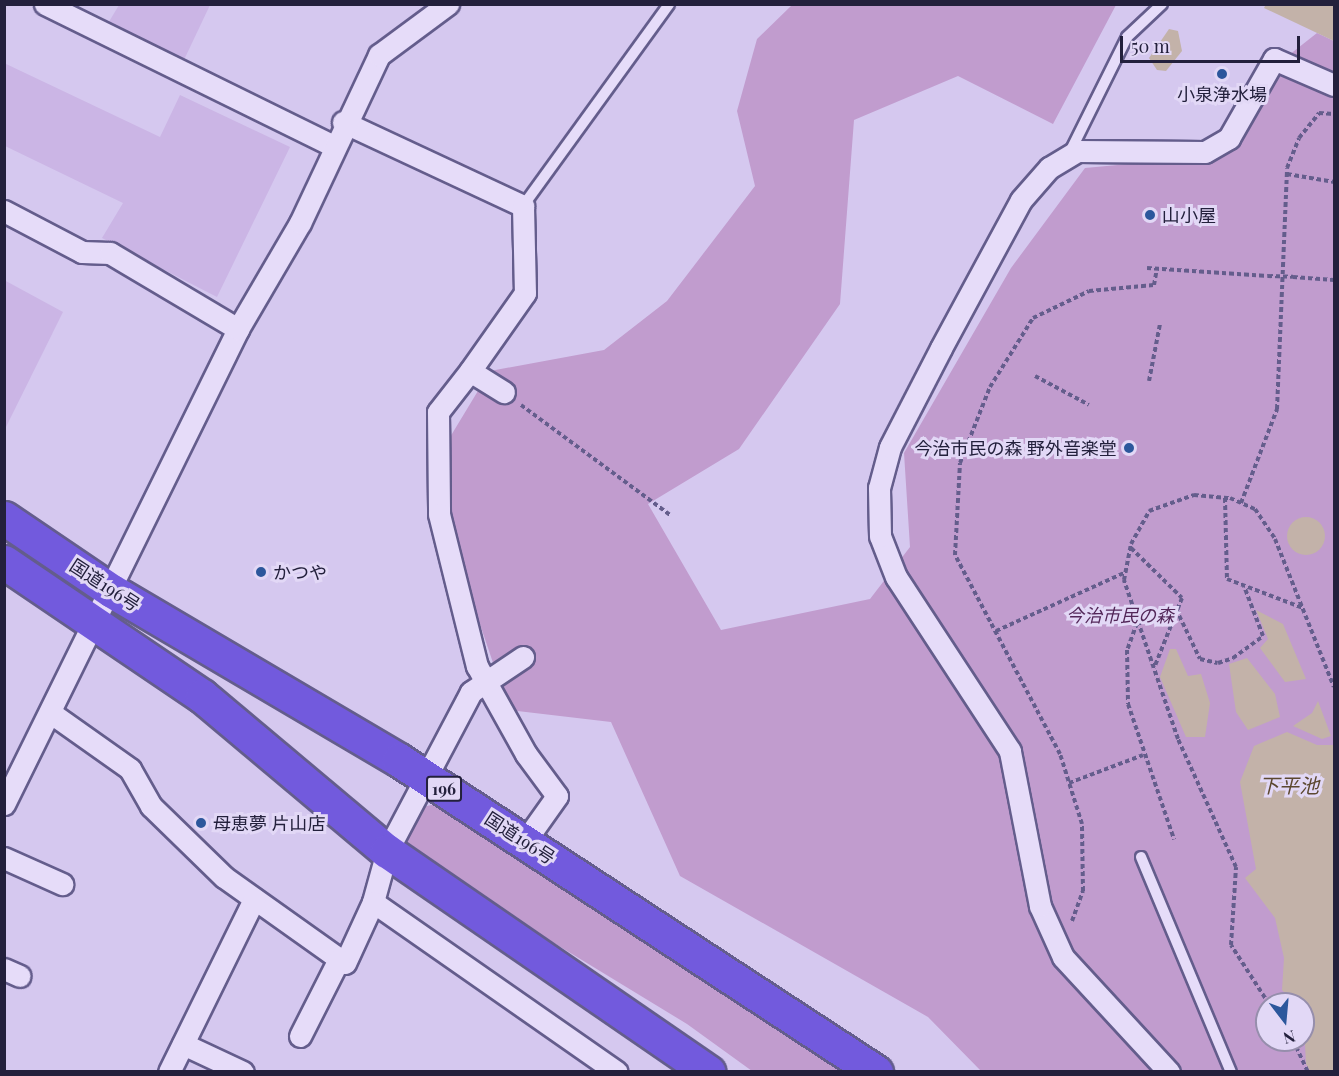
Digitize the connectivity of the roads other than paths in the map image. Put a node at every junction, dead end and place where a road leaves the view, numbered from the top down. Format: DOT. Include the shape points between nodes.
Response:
graph roads {
  1 [pos="45,4"];
  2 [pos="448,4"];
  3 [pos="669,4"];
  4 [pos="1162,4"];
  5 [pos="1335,85"];
  6 [pos="343,122"];
  7 [pos="332,146"];
  8 [pos="1067,158"];
  9 [pos="523,206"];
  10 [pos="4,211"];
  11 [pos="238,330"];
  12 [pos="470,371"];
  13 [pos="504,392"];
  14 [pos="4,518"];
  15 [pos="4,562"];
  16 [pos="112,591"];
  17 [pos="97,624"];
  18 [pos="523,657"];
  19 [pos="484,679"];
  20 [pos="51,713"];
  21 [pos="426,778"];
  22 [pos="4,804"];
  23 [pos="525,841"];
  24 [pos="387,851"];
  25 [pos="1142,856"];
  26 [pos="4,858"];
  27 [pos="62,884"];
  28 [pos="254,899"];
  29 [pos="373,902"];
  30 [pos="339,959"];
  31 [pos="300,1036"];
  32 [pos="183,1044"];
  33 [pos="169,1071"];
  34 [pos="243,1071"];
  35 [pos="617,1071"];
  36 [pos="708,1071"];
  37 [pos="876,1071"];
  38 [pos="1169,1071"];
  39 [pos="1230,1071"];
  1 -- 7 [label="street"];
  2 -- 6 [label="street" via="379,55"];
  3 -- 9 [label="lane"];
  4 -- 8 [label="lane" via="1127,37"];
  5 -- 8 [label="street" via="1274,59 1229,138 1205,152 1109,148"];
  6 -- 7 [label="street"];
  6 -- 9 [label="street"];
  7 -- 11 [label="street" via="300,223"];
  8 -- 38 [label="street" via="1021,200 890,447 879,488 880,536 896,577 1010,751 1040,906 1061,951"];
  9 -- 12 [label="street" via="525,293"];
  10 -- 11 [label="street" via="82,252 110,253"];
  11 -- 16 [label="street"];
  12 -- 13 [label="street"];
  12 -- 19 [label="street" via="438,412 435,454 439,514"];
  14 -- 16 [label="highway, 国道196号 / 196"];
  15 -- 17 [label="highway, 国道196号"];
  16 -- 17 [label="street"];
  16 -- 21 [label="highway, 国道196号 / 196"];
  17 -- 20 [label="street"];
  17 -- 24 [label="highway, 国道196号" via="202,696"];
  18 -- 19 [label="street"];
  19 -- 21 [label="street" via="471,692"];
  19 -- 23 [label="street" via="526,754 557,796"];
  20 -- 22 [label="street"];
  20 -- 28 [label="street" via="130,769 151,807"];
  21 -- 23 [label="highway, 国道196号 / 196"];
  21 -- 24 [label="street"];
  23 -- 37 [label="highway, 国道196号 / 196"];
  24 -- 29 [label="street"];
  24 -- 36 [label="highway, 国道196号"];
  25 -- 39 [label="lane"];
  26 -- 27 [label="street"];
  28 -- 30 [label="street"];
  28 -- 32 [label="street"];
  29 -- 30 [label="street" via="345,963"];
  29 -- 35 [label="street"];
  30 -- 31 [label="street"];
  32 -- 33 [label="street"];
  32 -- 34 [label="street"];
}
